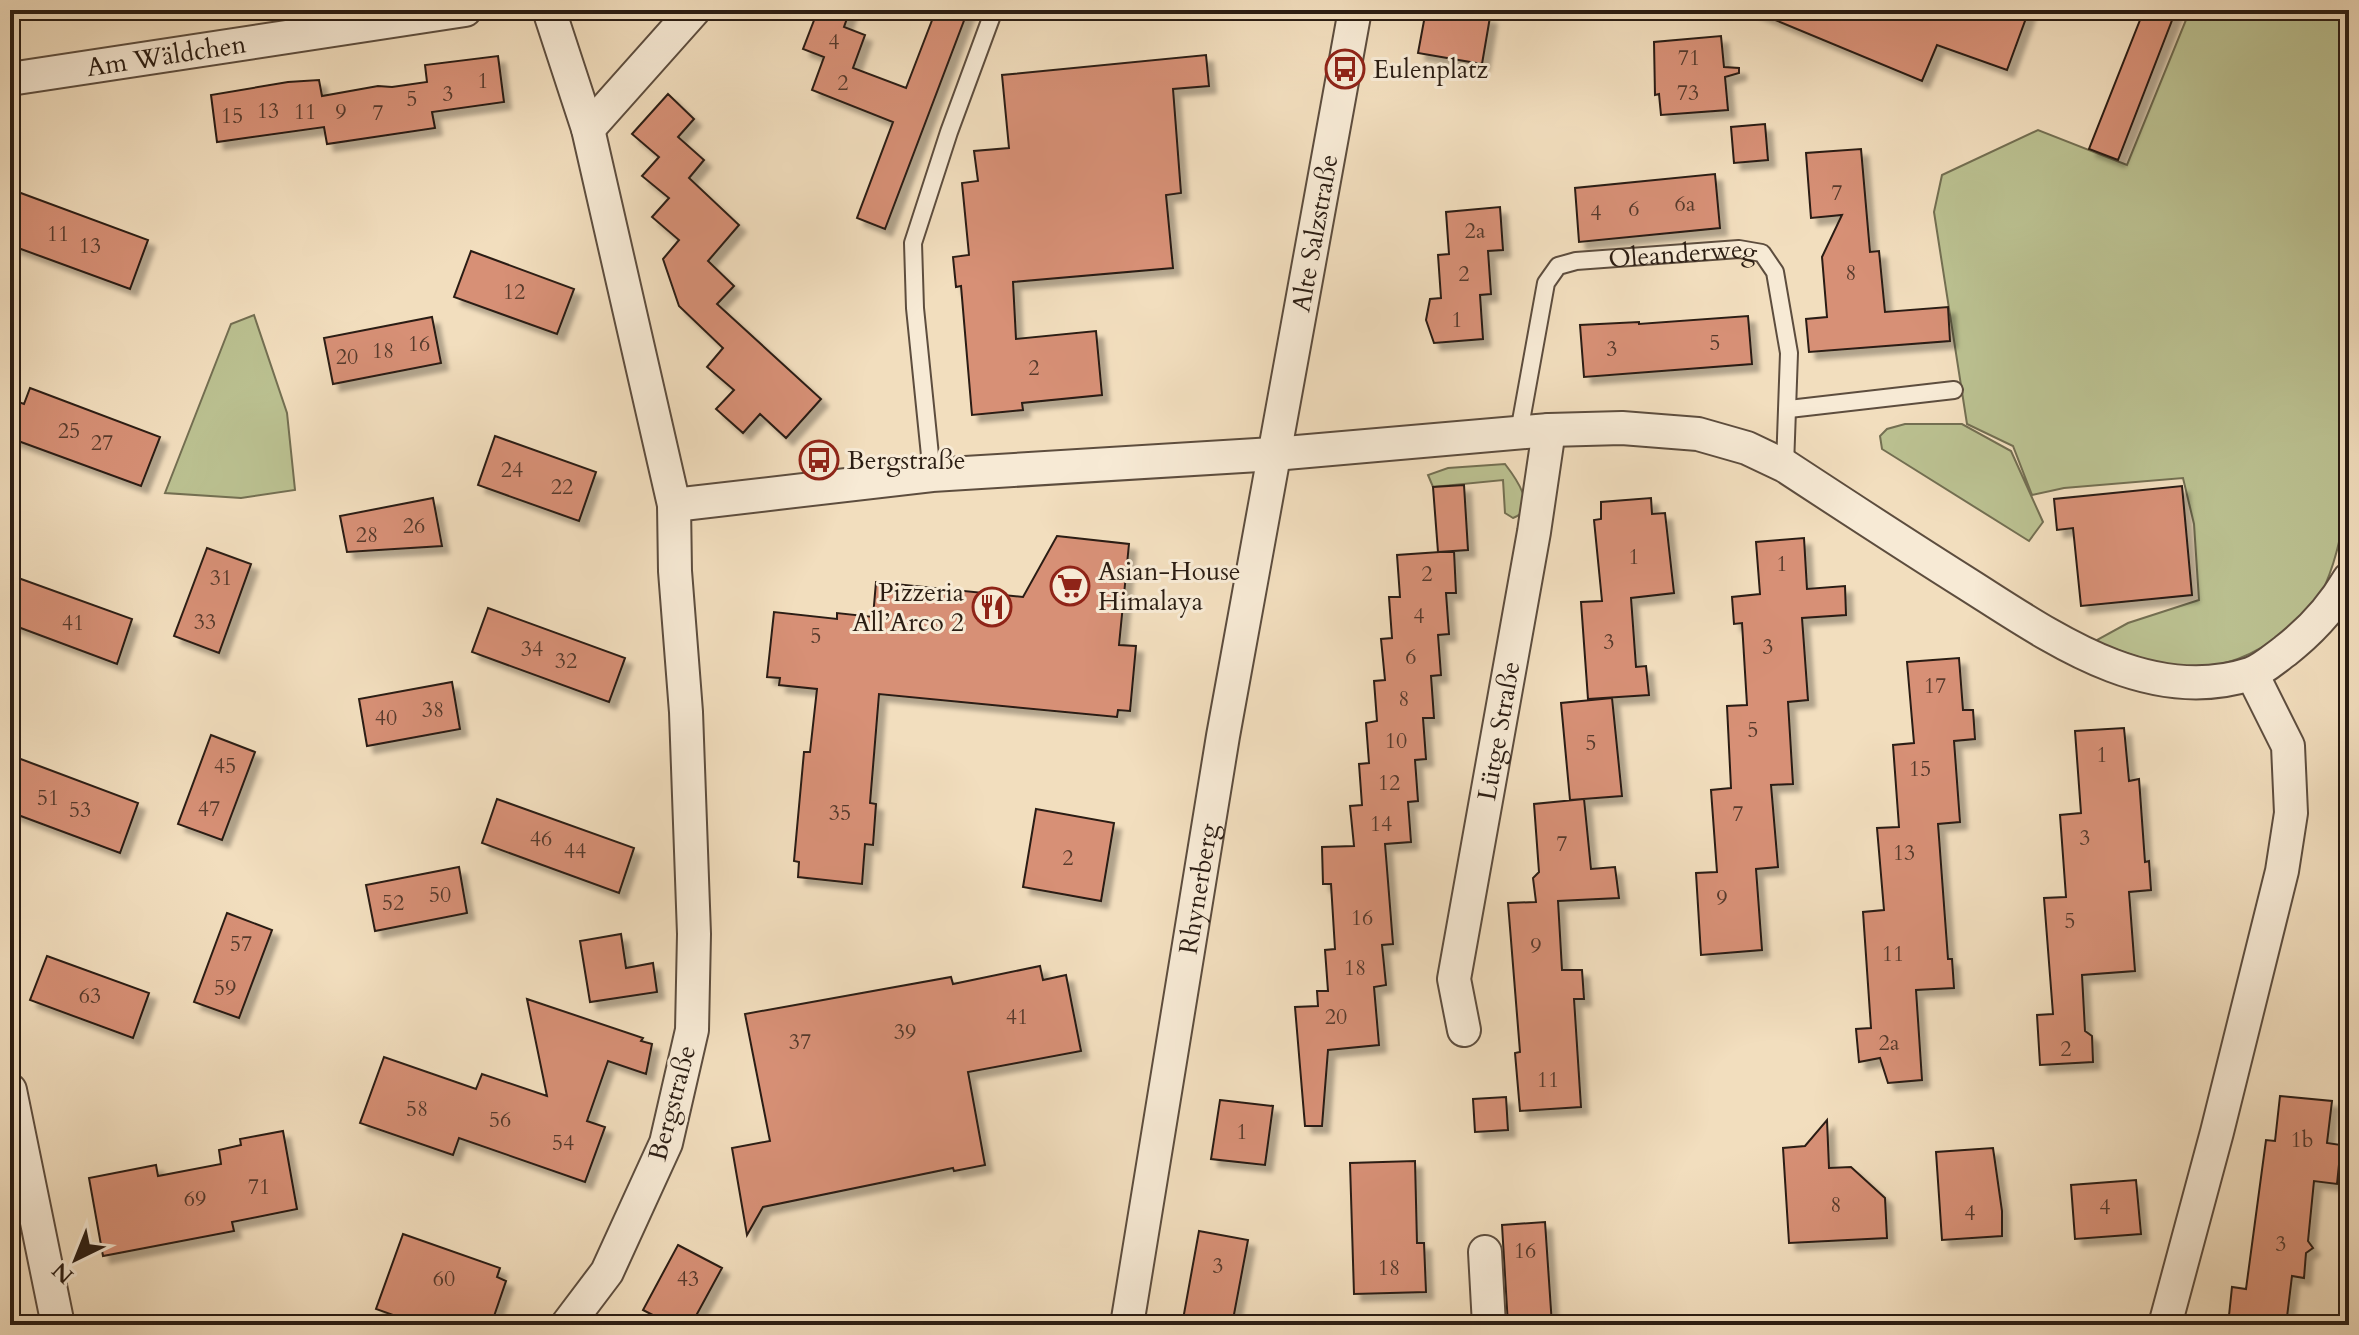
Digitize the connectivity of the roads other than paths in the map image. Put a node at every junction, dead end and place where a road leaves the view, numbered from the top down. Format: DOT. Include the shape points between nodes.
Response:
graph roads {
  1 [pos="465,10"];
  2 [pos="549,10"];
  3 [pos="694,10"];
  4 [pos="994,10"];
  5 [pos="1355,10"];
  6 [pos="10,79"];
  7 [pos="588,129"];
  8 [pos="1954,390"];
  9 [pos="1789,409"];
  10 [pos="1534,431"];
  11 [pos="1274,454"];
  12 [pos="1785,466"];
  13 [pos="932,475"];
  14 [pos="674,505"];
  15 [pos="2349,579"];
  16 [pos="2252,674"];
  17 [pos="1464,1030"];
  18 [pos="10,1090"];
  19 [pos="1485,1252"];
  20 [pos="58,1325"];
  21 [pos="567,1325"];
  22 [pos="1127,1325"];
  23 [pos="1489,1325"];
  24 [pos="2165,1325"];
  1 -- 6 [label="street, Am Wäldchen"];
  2 -- 7 [label="street, Bergstraße"];
  3 -- 7 [label="street"];
  4 -- 13 [label="lane" via="913,243"];
  5 -- 11 [label="street, Alte Salzstraße"];
  7 -- 14 [label="street, Bergstraße"];
  8 -- 9 [label="lane"];
  9 -- 10 [label="lane, Oleanderweg" via="1786,340 1775,272 1762,253 1739,249 1576,261 1558,266 1546,283"];
  9 -- 12 [label="lane, Oleanderweg"];
  10 -- 11 [label="street"];
  10 -- 12 [label="street" via="1622,428 1698,434"];
  10 -- 17 [label="street, Lütge Straße" via="1531,548 1454,979"];
  11 -- 13 [label="street"];
  11 -- 22 [label="street, Rhynerberg"];
  12 -- 16 [label="street" via="2059,642 2138,674 2175,682 2204,684"];
  13 -- 14 [label="street"];
  14 -- 21 [label="street, Bergstraße" via="693,903 692,1030 666,1143 607,1272"];
  15 -- 16 [label="street" via="2304,636"];
  16 -- 24 [label="street" via="2288,746 2291,813 2282,871"];
  18 -- 20 [label="street"];
  19 -- 23 [label="street"];
}
